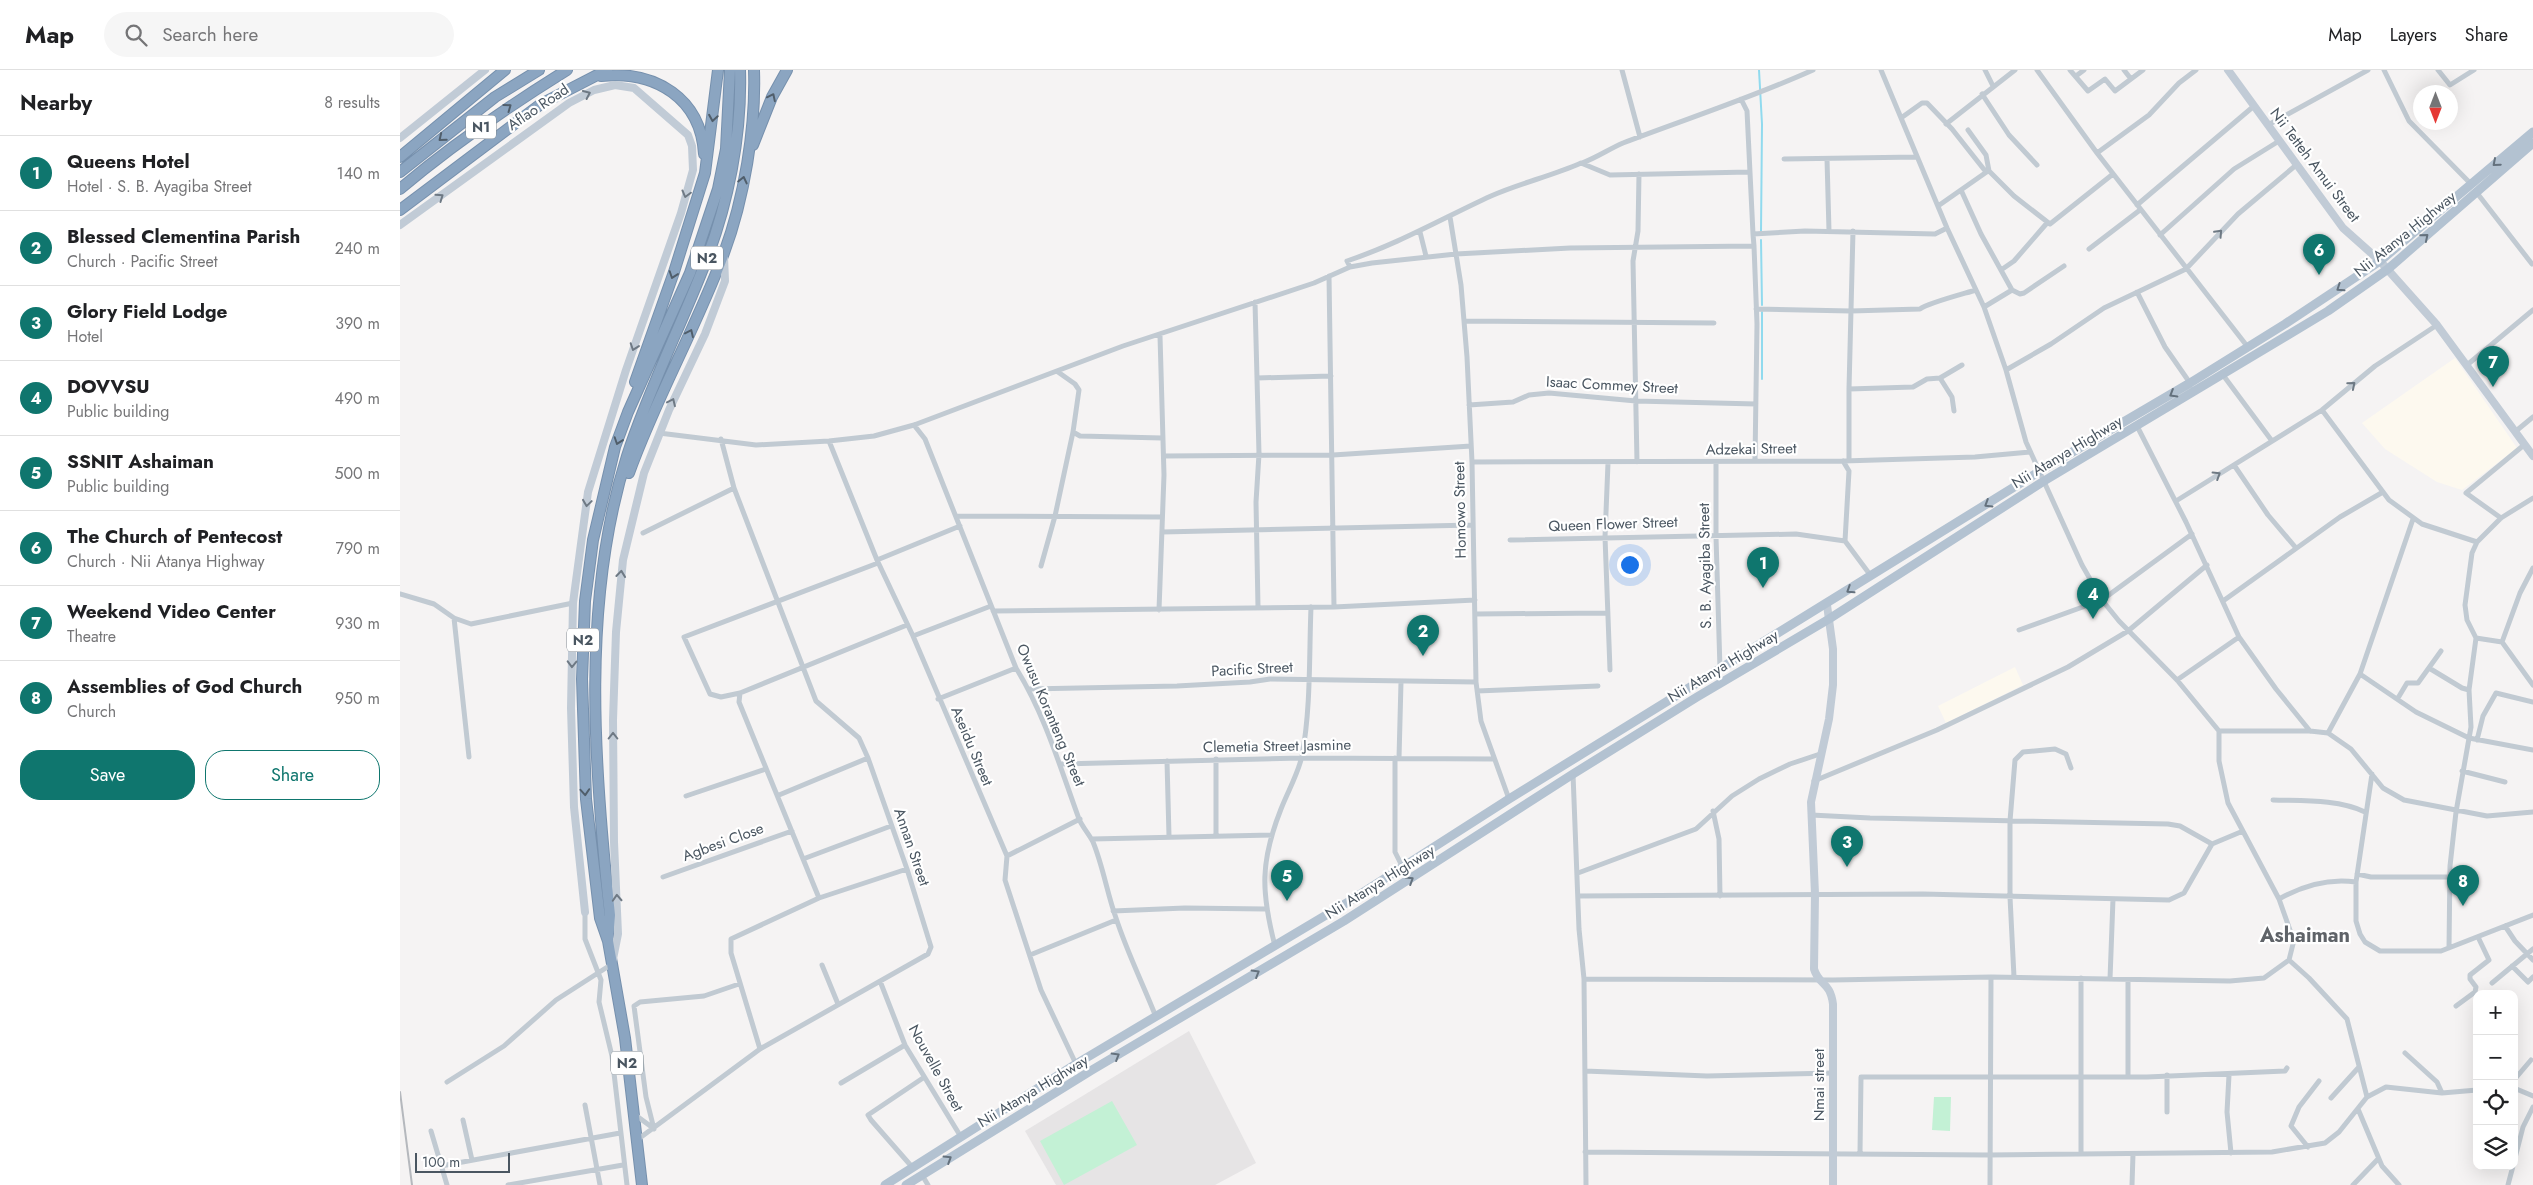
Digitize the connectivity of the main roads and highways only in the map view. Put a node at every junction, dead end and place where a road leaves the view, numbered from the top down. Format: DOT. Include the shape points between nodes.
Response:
graph roads {
  1 [pos="505,70"];
  2 [pos="539,70"];
  3 [pos="567,70"];
  4 [pos="607,70"];
  5 [pos="718,70"];
  6 [pos="730,70"];
  7 [pos="740,70"];
  8 [pos="754,70"];
  9 [pos="787,70"];
  10 [pos="588,79"];
  11 [pos="734,103"];
  12 [pos="2533,132"];
  13 [pos="2533,143"];
  14 [pos="400,157"];
  15 [pos="748,157"];
  16 [pos="400,172"];
  17 [pos="705,173"];
  18 [pos="400,189"];
  19 [pos="400,210"];
  20 [pos="662,351"];
  21 [pos="628,412"];
  22 [pos="614,506"];
  23 [pos="1337,909"];
  24 [pos="1344,921"];
  25 [pos="608,941"];
  26 [pos="1144,1024"];
  27 [pos="1150,1036"];
  28 [pos="642,1185"];
  29 [pos="886,1185"];
  30 [pos="906,1185"];
  1 -- 14 [label="highway"];
  2 -- 16 [label="highway, Aflao Road / N1, one-way" via="495,97"];
  18 -- 3 [label="highway, Aflao Road / N1, one-way" via="515,102"];
  4 -- 10 [label="highway"];
  5 -- 17 [label="highway, one-way"];
  6 -- 11 [label="highway"];
  7 -- 11 [label="highway"];
  8 -- 15 [label="highway" via="755,97"];
  15 -- 9 [label="highway, one-way" via="772,97"];
  10 -- 17 [label="highway" via="626,72 650,77 684,98 696,118"];
  10 -- 19 [label="highway" via="541,104"];
  11 -- 20 [label="highway, N2" via="709,222"];
  12 -- 23 [label="main road, one-way" via="2380,261 2330,296 2190,384 2040,471"];
  24 -- 13 [label="main road, Nii Atanya Highway, one-way" via="1573,774 1829,619 2044,481 2328,311 2388,269"];
  22 -- 15 [label="highway, one-way" via="646,424 706,298 724,252"];
  17 -- 21 [label="highway, one-way"];
  20 -- 21 [label="highway, N2"];
  20 -- 22 [label="highway, N2" via="627,455"];
  21 -- 25 [label="highway, N2, one-way" via="613,457 593,540 585,601 582,679 586,799 600,918"];
  22 -- 25 [label="highway, N2" via="601,585 596,725 597,781 610,915"];
  23 -- 24 [label="main road"];
  23 -- 26 [label="main road"];
  27 -- 24 [label="main road, Nii Atanya Highway, one-way"];
  25 -- 28 [label="highway, N2"];
  26 -- 27 [label="main road"];
  26 -- 29 [label="main road"];
  30 -- 27 [label="main road, Nii Atanya Highway, one-way"];
}
